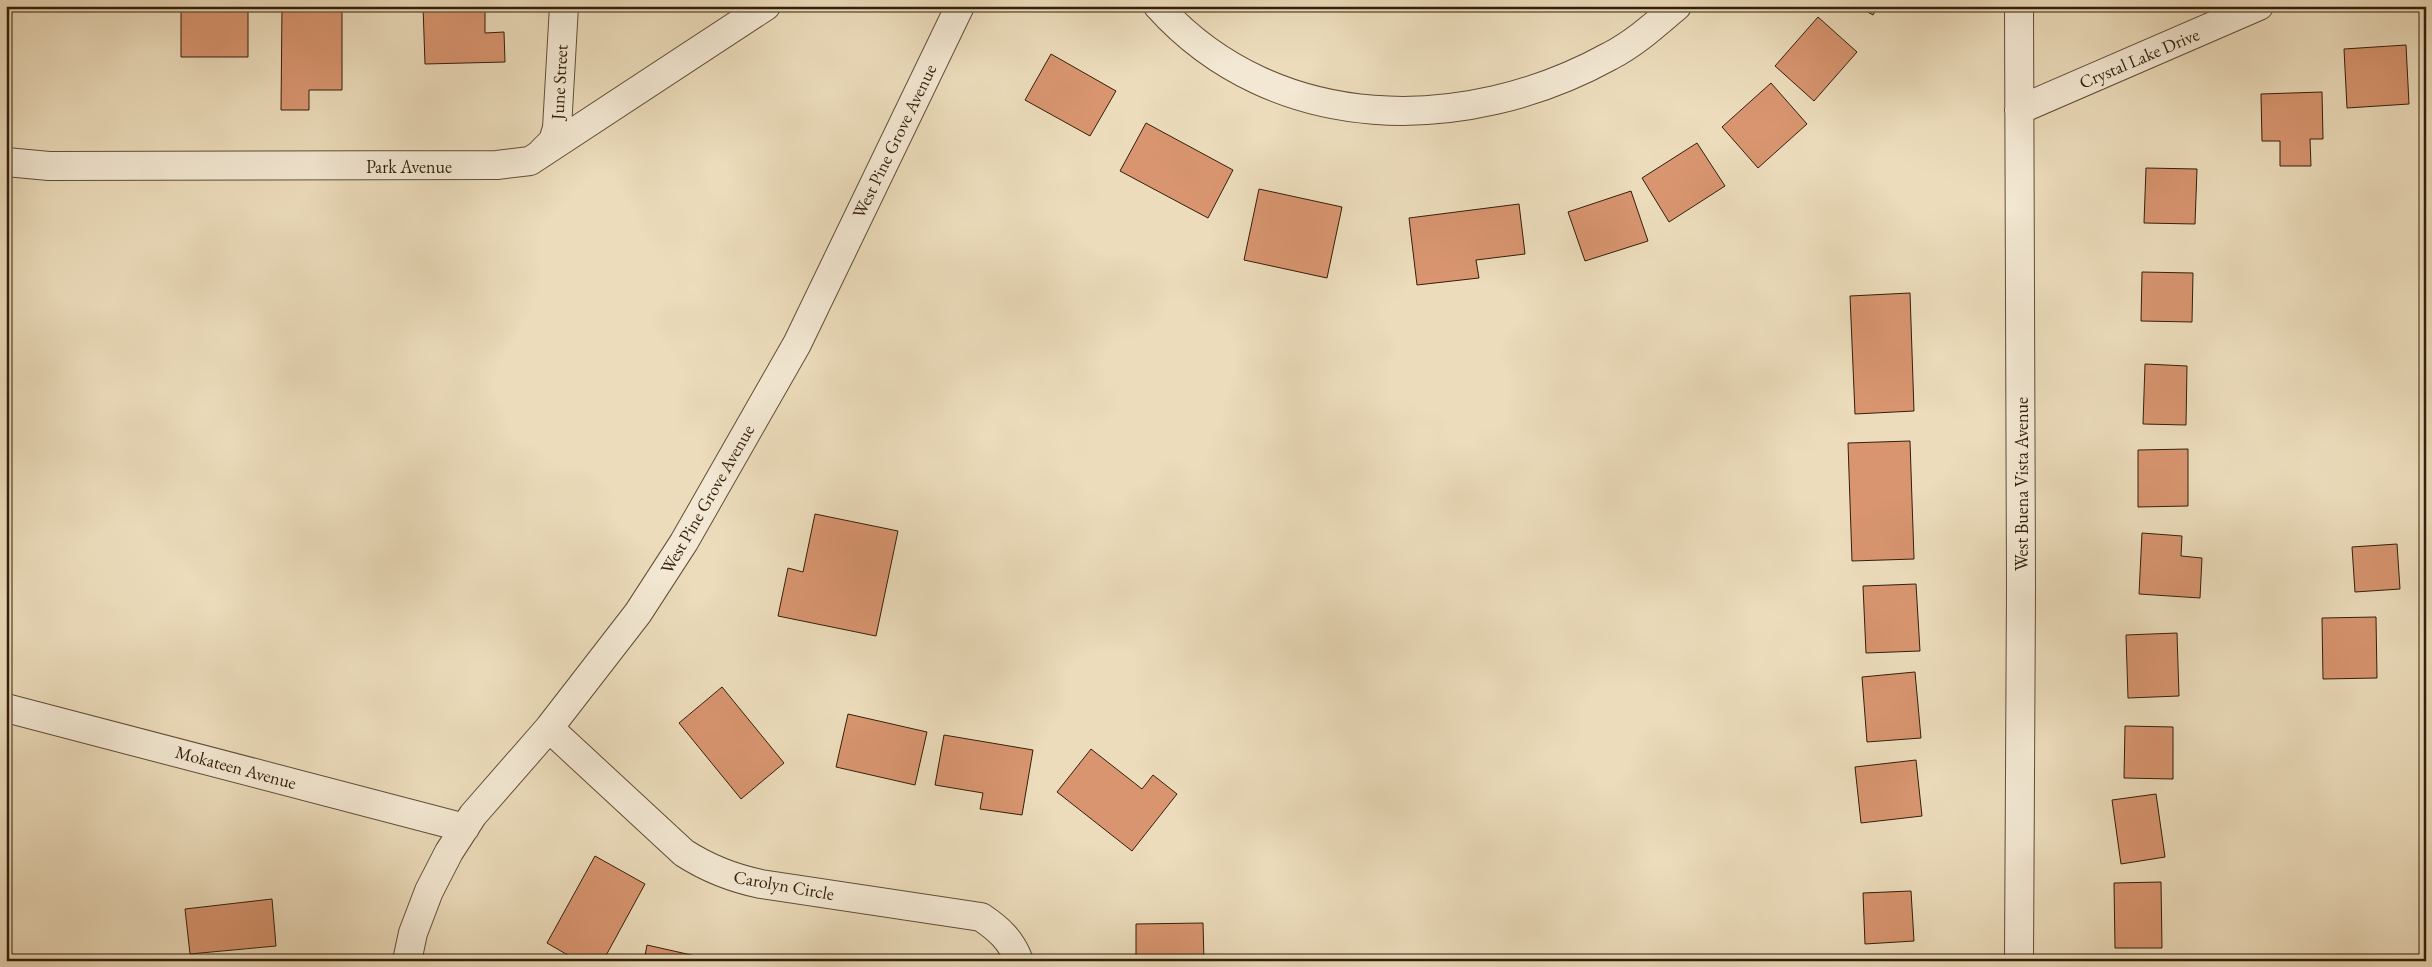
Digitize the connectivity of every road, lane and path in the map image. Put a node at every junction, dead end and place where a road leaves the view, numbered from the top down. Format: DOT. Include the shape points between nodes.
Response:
graph roads {
  1 [pos="564,6"];
  2 [pos="766,6"];
  3 [pos="960,6"];
  4 [pos="1158,6"];
  5 [pos="1677,6"];
  6 [pos="2019,6"];
  7 [pos="2259,6"];
  8 [pos="2019,110"];
  9 [pos="542,152"];
  10 [pos="6,162"];
  11 [pos="6,708"];
  12 [pos="549,728"];
  13 [pos="465,828"];
  14 [pos="407,961"];
  15 [pos="1019,961"];
  16 [pos="2019,961"];
  1 -- 9 [label="street, June Street" via="556,128 553,141"];
  2 -- 9 [label="street, Park Avenue"];
  3 -- 12 [label="street, West Pine Grove Avenue" via="797,344 684,542 638,613"];
  4 -- 5 [label="street" via="1187,35 1218,59 1289,94 1333,105 1379,111 1424,111 1499,100 1571,76 1650,30"];
  6 -- 8 [label="street, West Buena Vista Avenue"];
  7 -- 8 [label="street, Crystal Lake Drive"];
  8 -- 16 [label="street, West Buena Vista Avenue"];
  9 -- 10 [label="street, Park Avenue" via="530,160 497,165 49,166"];
  11 -- 13 [label="street, Mokateen Avenue"];
  12 -- 13 [label="street, West Pine Grove Avenue"];
  12 -- 15 [label="street, Carolyn Circle" via="684,853 708,868 761,884 981,917 999,929 1014,946"];
  13 -- 14 [label="street, West Pine Grove Avenue" via="429,891 413,933"];
}
